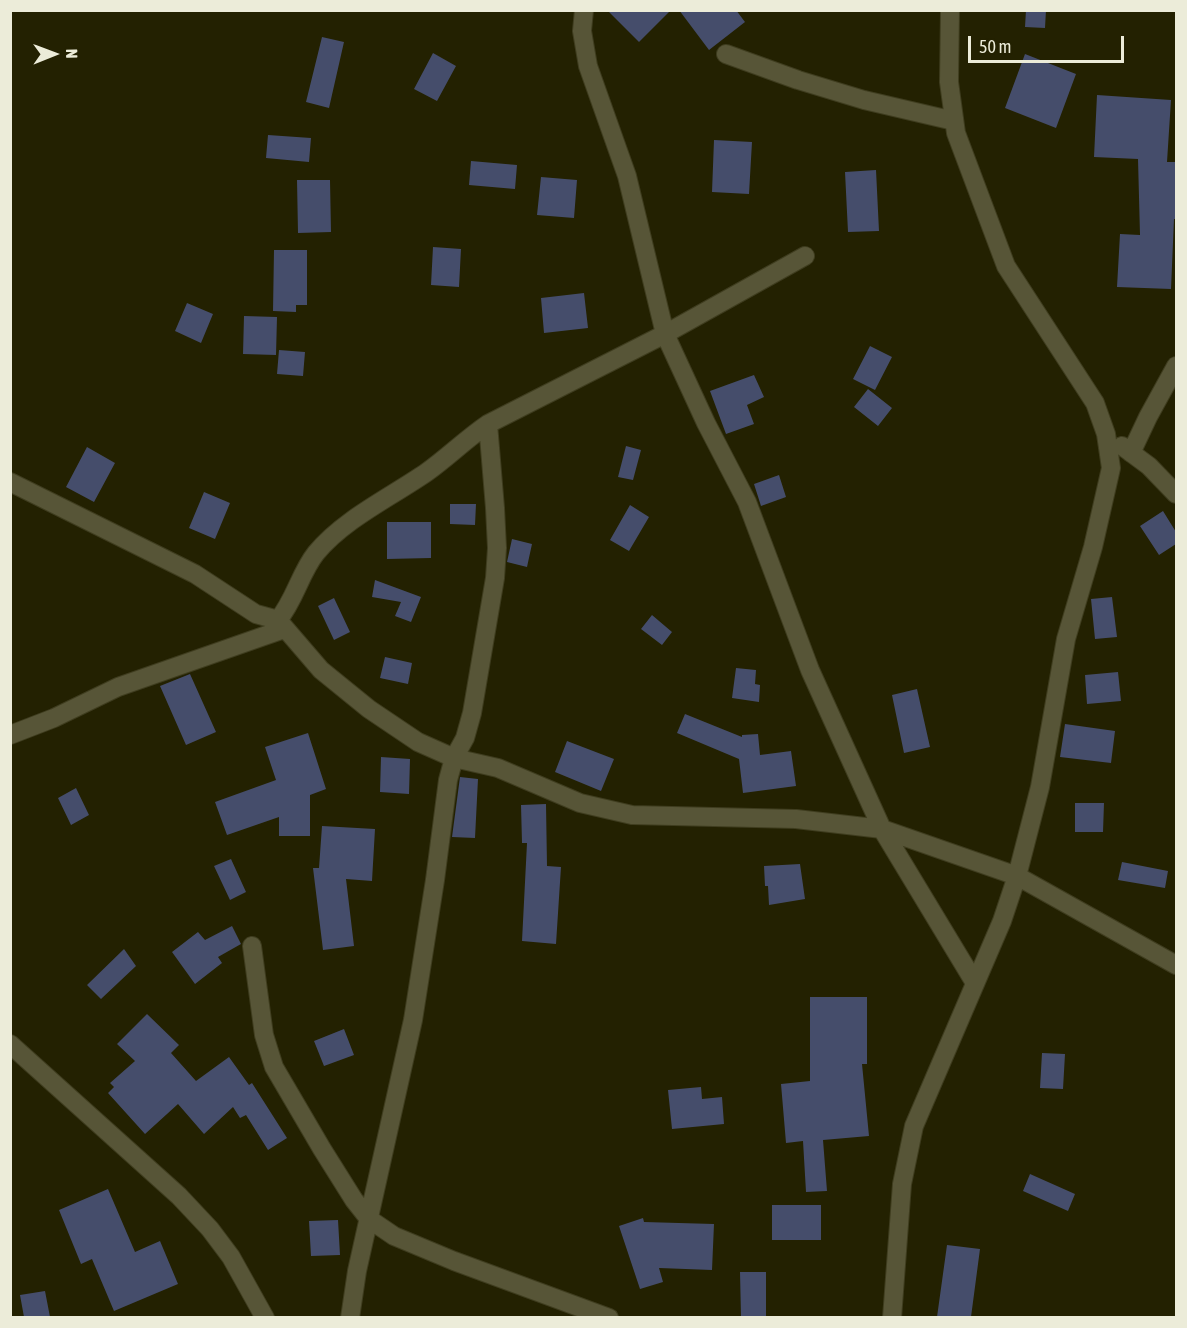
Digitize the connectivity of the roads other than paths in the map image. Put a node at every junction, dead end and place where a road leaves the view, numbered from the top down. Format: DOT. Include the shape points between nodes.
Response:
graph roads {
  1 [pos="584,10"];
  2 [pos="950,10"];
  3 [pos="726,54"];
  4 [pos="954,121"];
  5 [pos="805,256"];
  6 [pos="665,334"];
  7 [pos="1176,366"];
  8 [pos="488,424"];
  9 [pos="1106,434"];
  10 [pos="1131,453"];
  11 [pos="10,482"];
  12 [pos="1176,494"];
  13 [pos="281,624"];
  14 [pos="10,735"];
  15 [pos="454,758"];
  16 [pos="882,830"];
  17 [pos="1017,876"];
  18 [pos="252,946"];
  19 [pos="1176,965"];
  20 [pos="975,983"];
  21 [pos="10,1044"];
  22 [pos="369,1219"];
  23 [pos="265,1317"];
  24 [pos="350,1317"];
  25 [pos="609,1317"];
  26 [pos="892,1317"];
  1 -- 6 [label="street" via="582,31 588,66 627,176"];
  2 -- 4 [label="street" via="949,82"];
  3 -- 4 [label="street" via="864,100"];
  4 -- 9 [label="street" via="1006,266 1095,403"];
  5 -- 6 [label="street"];
  6 -- 8 [label="street"];
  6 -- 16 [label="street" via="747,502 810,670"];
  7 -- 10 [label="street"];
  8 -- 13 [label="street" via="427,472 334,534 315,555"];
  8 -- 15 [label="street" via="497,548 495,578 472,713"];
  9 -- 10 [label="street"];
  9 -- 17 [label="street" via="1111,468 1066,639 1040,787"];
  10 -- 12 [label="street"];
  11 -- 13 [label="street" via="195,574 256,614"];
  13 -- 14 [label="street" via="118,687"];
  13 -- 15 [label="street" via="321,670 369,709 418,742"];
  15 -- 16 [label="street" via="498,768 580,803 632,815 796,819"];
  15 -- 22 [label="street" via="413,1020"];
  16 -- 17 [label="street"];
  16 -- 20 [label="street"];
  17 -- 19 [label="street"];
  17 -- 20 [label="street"];
  18 -- 22 [label="street" via="264,1035 274,1066 322,1149"];
  20 -- 26 [label="street" via="914,1126 902,1184"];
  21 -- 23 [label="street" via="195,1212 231,1257"];
  22 -- 24 [label="street"];
  22 -- 25 [label="street" via="411,1243"];
}
